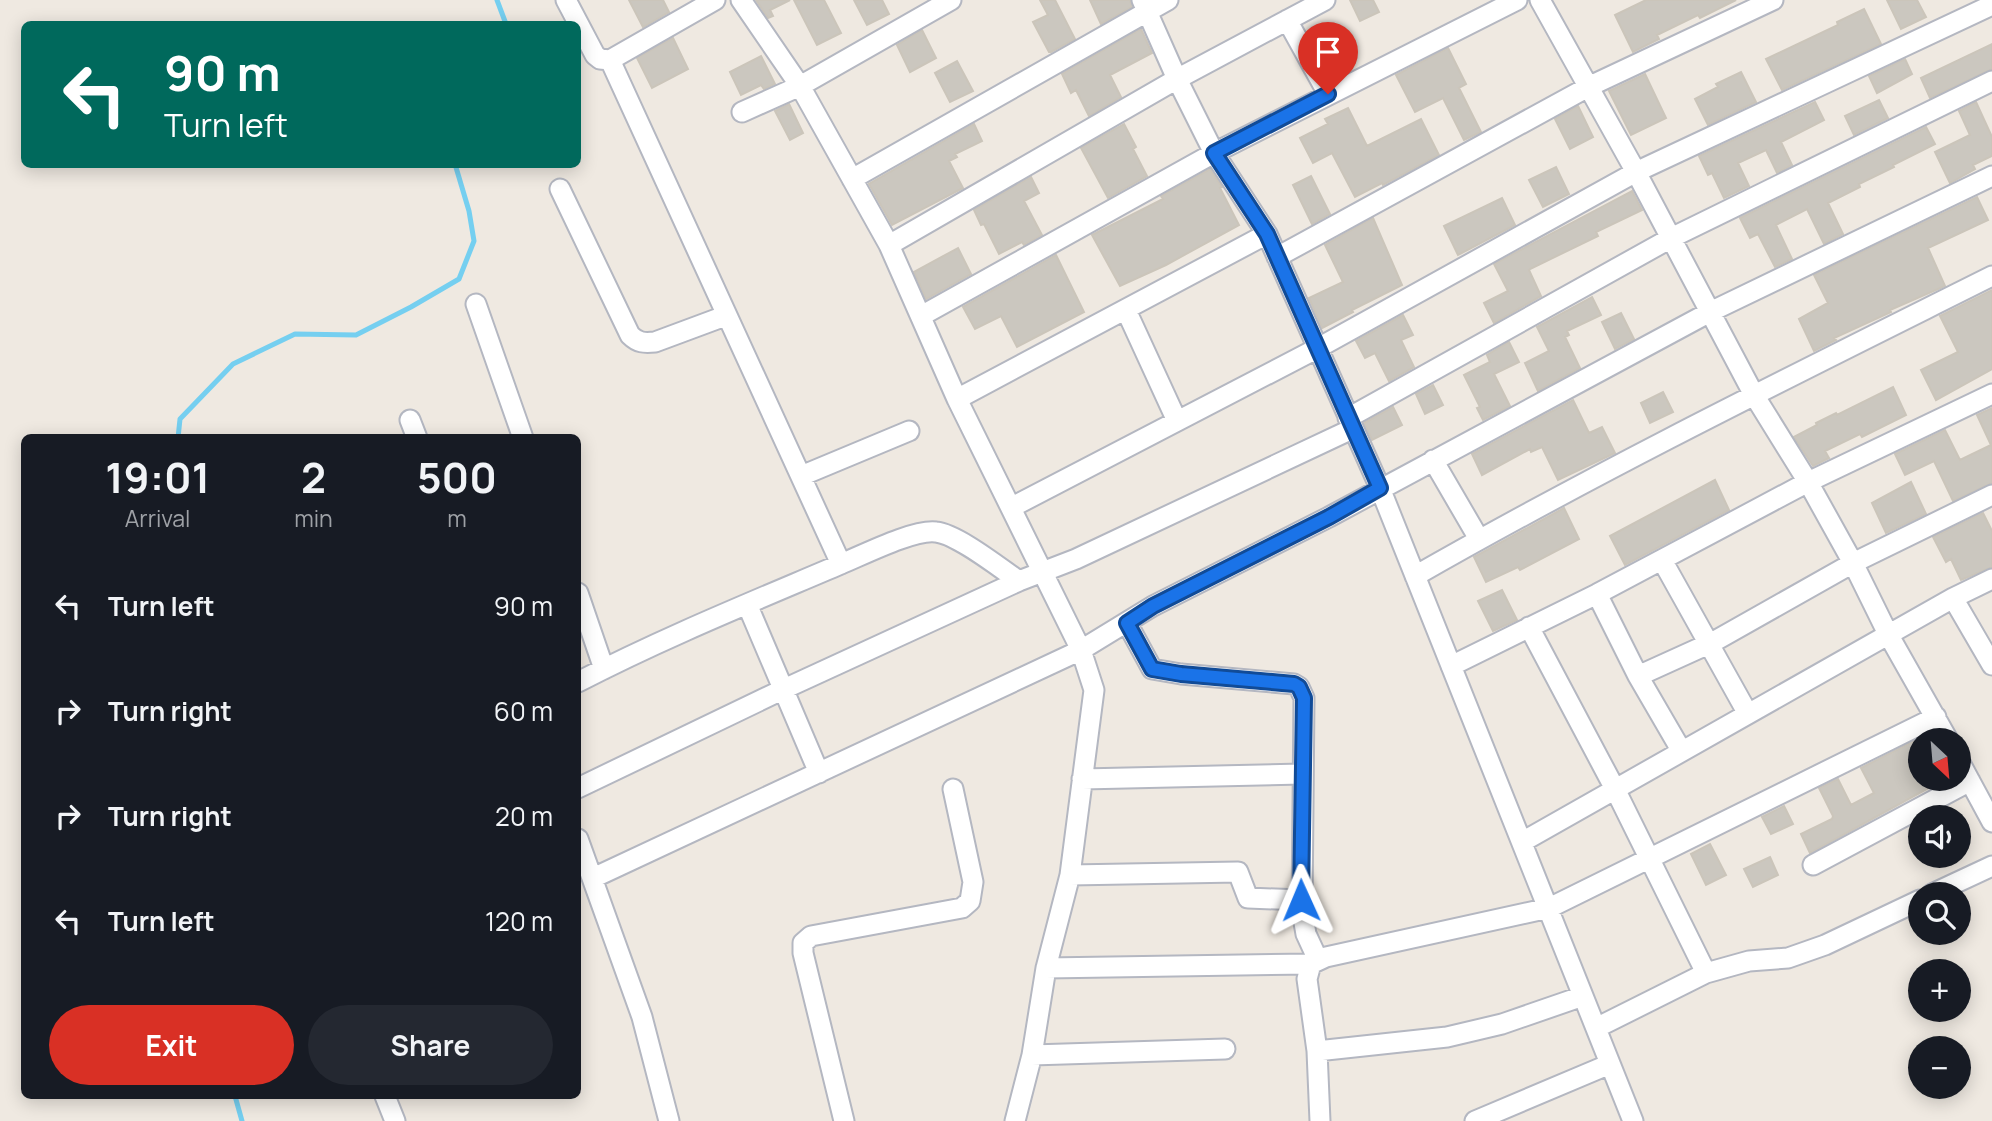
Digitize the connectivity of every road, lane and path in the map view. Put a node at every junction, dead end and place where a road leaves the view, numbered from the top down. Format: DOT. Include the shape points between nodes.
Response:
graph roads {
  1 [pos="566,0"];
  2 [pos="715,0"];
  3 [pos="741,0"];
  4 [pos="951,0"];
  5 [pos="1168,0"];
  6 [pos="1325,0"];
  7 [pos="1517,0"];
  8 [pos="1540,0"];
  9 [pos="1773,0"];
  10 [pos="1992,5"];
  11 [pos="1145,6"];
  12 [pos="1287,20"];
  13 [pos="577,21"];
  14 [pos="581,28"];
  15 [pos="610,60"];
  16 [pos="1177,79"];
  17 [pos="1992,81"];
  18 [pos="800,86"];
  19 [pos="1590,86"];
  20 [pos="1328,94"];
  21 [pos="742,112"];
  22 [pos="1214,153"];
  23 [pos="1636,172"];
  24 [pos="1992,176"];
  25 [pos="852,179"];
  26 [pos="560,189"];
  27 [pos="1267,234"];
  28 [pos="1671,239"];
  29 [pos="889,245"];
  30 [pos="1277,257"];
  31 [pos="1992,276"];
  32 [pos="476,304"];
  33 [pos="1126,310"];
  34 [pos="1710,312"];
  35 [pos="725,316"];
  36 [pos="921,316"];
  37 [pos="1318,348"];
  38 [pos="1992,394"];
  39 [pos="1754,395"];
  40 [pos="957,399"];
  41 [pos="1177,421"];
  42 [pos="1350,424"];
  43 [pos="909,431"];
  44 [pos="522,434"];
  45 [pos="1433,460"];
  46 [pos="801,476"];
  47 [pos="1808,482"];
  48 [pos="1380,488"];
  49 [pos="1992,495"];
  50 [pos="1012,507"];
  51 [pos="1479,540"];
  52 [pos="1662,560"];
  53 [pos="1853,563"];
  54 [pos="841,564"];
  55 [pos="1043,571"];
  56 [pos="1992,579"];
  57 [pos="1018,581"];
  58 [pos="1421,588"];
  59 [pos="1597,594"];
  60 [pos="1953,598"];
  61 [pos="581,602"];
  62 [pos="747,604"];
  63 [pos="1130,621"];
  64 [pos="1529,627"];
  65 [pos="1888,634"];
  66 [pos="1709,643"];
  67 [pos="1081,650"];
  68 [pos="1992,665"];
  69 [pos="1451,666"];
  70 [pos="604,669"];
  71 [pos="1638,676"];
  72 [pos="581,680"];
  73 [pos="784,689"];
  74 [pos="1748,714"];
  75 [pos="1936,717"];
  76 [pos="1942,728"];
  77 [pos="1681,750"];
  78 [pos="819,773"];
  79 [pos="1302,774"];
  80 [pos="1082,779"];
  81 [pos="1971,782"];
  82 [pos="581,788"];
  83 [pos="953,789"];
  84 [pos="1615,789"];
  85 [pos="1950,791"];
  86 [pos="1992,822"];
  87 [pos="1522,842"];
  88 [pos="581,847"];
  89 [pos="1651,859"];
  90 [pos="1813,865"];
  91 [pos="1992,866"];
  92 [pos="1070,876"];
  93 [pos="593,878"];
  94 [pos="1958,882"];
  95 [pos="1301,905"];
  96 [pos="1908,906"];
  97 [pos="1549,908"];
  98 [pos="1315,962"];
  99 [pos="1046,968"];
  100 [pos="1706,973"];
  101 [pos="1583,996"];
  102 [pos="1597,1028"];
  103 [pos="1225,1049"];
  104 [pos="1317,1051"];
  105 [pos="1032,1055"];
  106 [pos="1611,1064"];
  107 [pos="386,1099"];
  108 [pos="841,1120"];
  109 [pos="395,1121"];
  110 [pos="669,1121"];
  111 [pos="1015,1121"];
  112 [pos="1320,1121"];
  113 [pos="1475,1121"];
  114 [pos="1633,1121"];
  1 -- 13 [label="street"];
  2 -- 15 [label="street"];
  3 -- 18 [label="street"];
  4 -- 18 [label="street"];
  5 -- 11 [label="street"];
  6 -- 12 [label="street"];
  7 -- 20 [label="street"];
  8 -- 19 [label="street"];
  9 -- 19 [label="street"];
  10 -- 23 [label="street"];
  11 -- 16 [label="street"];
  11 -- 25 [label="street"];
  12 -- 16 [label="street"];
  12 -- 20 [label="street"];
  14 -- 15 [label="street" via="595,55"];
  15 -- 35 [label="street"];
  16 -- 22 [label="street"];
  16 -- 29 [label="street"];
  17 -- 28 [label="street"];
  18 -- 21 [label="street"];
  18 -- 25 [label="street"];
  19 -- 23 [label="street"];
  19 -- 30 [label="street"];
  20 -- 22 [label="street"];
  22 -- 27 [label="street"];
  22 -- 36 [label="street"];
  23 -- 28 [label="street"];
  23 -- 37 [label="street"];
  24 -- 34 [label="street"];
  25 -- 29 [label="street"];
  26 -- 35 [label="street" via="636,341 655,342"];
  27 -- 30 [label="street"];
  27 -- 33 [label="street"];
  28 -- 34 [label="street"];
  28 -- 42 [label="street"];
  29 -- 36 [label="street"];
  30 -- 37 [label="street"];
  31 -- 39 [label="street"];
  32 -- 44 [label="street"];
  33 -- 40 [label="street"];
  33 -- 41 [label="street"];
  34 -- 39 [label="street"];
  34 -- 45 [label="street"];
  35 -- 46 [label="street"];
  36 -- 40 [label="street"];
  37 -- 41 [label="street"];
  37 -- 42 [label="street"];
  38 -- 47 [label="street"];
  39 -- 47 [label="street"];
  39 -- 51 [label="street"];
  40 -- 50 [label="street"];
  41 -- 50 [label="street"];
  42 -- 48 [label="street"];
  42 -- 55 [label="street"];
  43 -- 46 [label="street"];
  45 -- 48 [label="street"];
  45 -- 51 [label="street"];
  46 -- 54 [label="street"];
  47 -- 52 [label="street"];
  47 -- 53 [label="street"];
  48 -- 58 [label="street"];
  48 -- 63 [label="street"];
  49 -- 53 [label="street"];
  50 -- 55 [label="street"];
  51 -- 58 [label="street"];
  52 -- 59 [label="street"];
  52 -- 66 [label="street"];
  53 -- 65 [label="street"];
  53 -- 66 [label="street"];
  54 -- 57 [label="street" via="935,531 964,544"];
  54 -- 62 [label="street"];
  55 -- 57 [label="street"];
  55 -- 67 [label="street"];
  56 -- 60 [label="street"];
  57 -- 73 [label="street"];
  58 -- 69 [label="street"];
  59 -- 64 [label="street"];
  59 -- 71 [label="street"];
  60 -- 65 [label="street"];
  60 -- 68 [label="street"];
  61 -- 70 [label="street"];
  62 -- 70 [label="street"];
  62 -- 73 [label="street"];
  63 -- 67 [label="street"];
  63 -- 79 [label="street" via="1152,669 1299,687 1304,698"];
  64 -- 69 [label="street"];
  64 -- 84 [label="street"];
  65 -- 74 [label="street"];
  65 -- 75 [label="street"];
  66 -- 71 [label="street"];
  66 -- 74 [label="street"];
  67 -- 78 [label="street"];
  67 -- 80 [label="street" via="1094,690"];
  69 -- 87 [label="street"];
  70 -- 72 [label="street"];
  71 -- 77 [label="street"];
  73 -- 78 [label="street"];
  73 -- 82 [label="street"];
  74 -- 77 [label="street"];
  75 -- 76 [label="street"];
  75 -- 89 [label="street"];
  77 -- 84 [label="street"];
  78 -- 93 [label="street"];
  79 -- 80 [label="street"];
  79 -- 95 [label="street"];
  80 -- 92 [label="street"];
  81 -- 86 [label="street"];
  83 -- 108 [label="street" via="973,882 970,901 962,908 811,936 803,943"];
  84 -- 87 [label="street"];
  84 -- 89 [label="street"];
  85 -- 90 [label="street"];
  87 -- 97 [label="street"];
  88 -- 93 [label="street"];
  89 -- 97 [label="street"];
  89 -- 100 [label="street"];
  91 -- 94 [label="street"];
  92 -- 95 [label="street" via="1238,872 1248,898"];
  92 -- 99 [label="street"];
  93 -- 110 [label="street" via="642,1017"];
  95 -- 98 [label="street"];
  96 -- 100 [label="street" via="1788,958 1749,961"];
  97 -- 98 [label="street"];
  97 -- 101 [label="street"];
  98 -- 99 [label="street"];
  98 -- 104 [label="street" via="1307,979"];
  99 -- 105 [label="street"];
  100 -- 102 [label="street"];
  101 -- 102 [label="street"];
  101 -- 104 [label="street" via="1447,1037"];
  102 -- 106 [label="street"];
  103 -- 105 [label="street"];
  104 -- 112 [label="street"];
  105 -- 111 [label="street"];
  106 -- 113 [label="street"];
  106 -- 114 [label="street"];
  107 -- 109 [label="street"];
}
